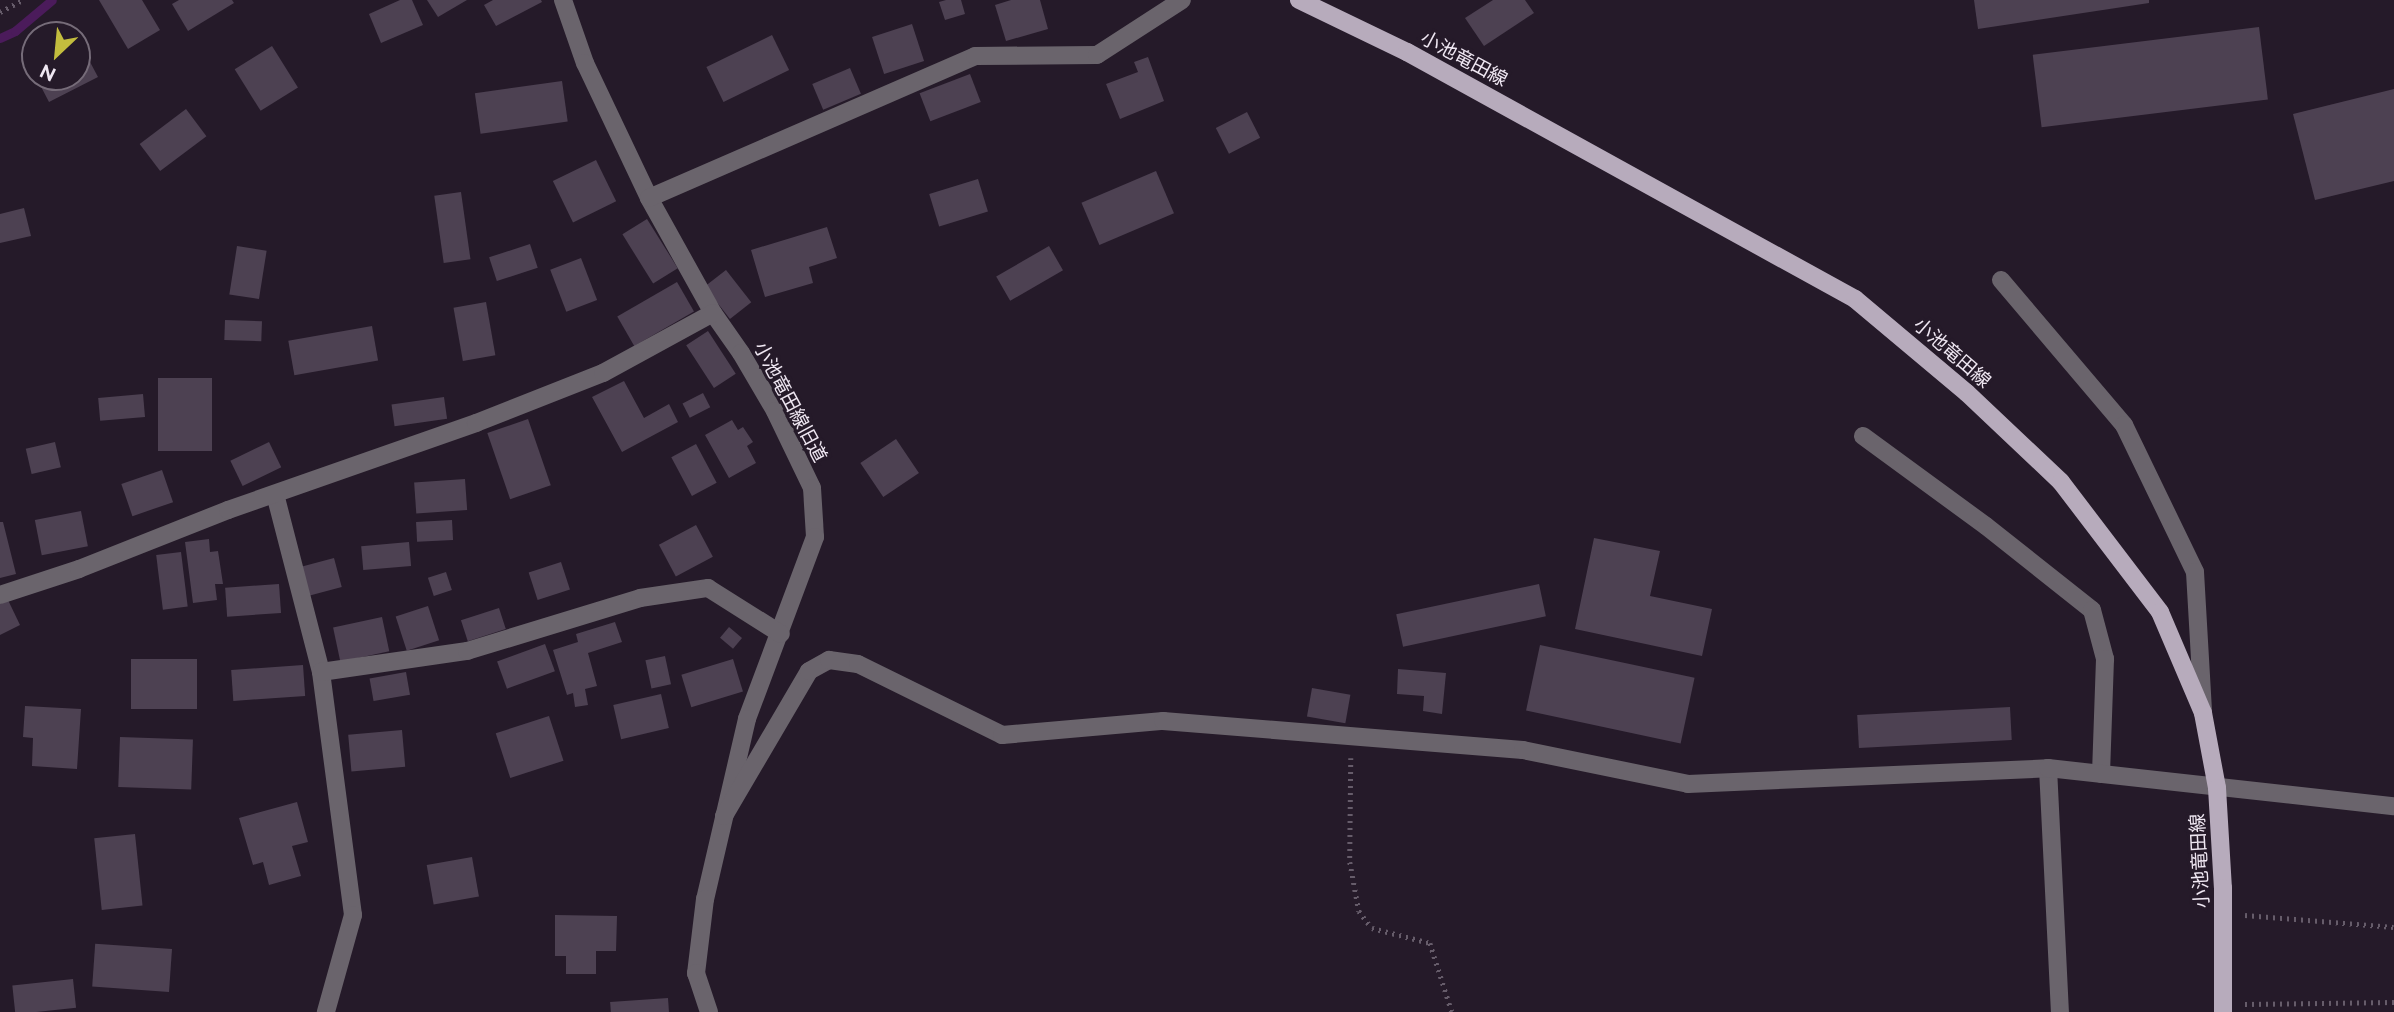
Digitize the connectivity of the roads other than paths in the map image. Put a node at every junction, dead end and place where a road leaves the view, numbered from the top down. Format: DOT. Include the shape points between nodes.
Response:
graph roads {
  1 [pos="563,0"];
  2 [pos="1182,0"];
  3 [pos="1299,0"];
  4 [pos="649,198"];
  5 [pos="2001,280"];
  6 [pos="713,313"];
  7 [pos="1863,436"];
  8 [pos="275,494"];
  9 [pos="0,595"];
  10 [pos="781,634"];
  11 [pos="321,672"];
  12 [pos="2203,713"];
  13 [pos="2048,768"];
  14 [pos="2101,774"];
  15 [pos="2217,788"];
  16 [pos="2394,806"];
  17 [pos="724,816"];
  18 [pos="2223,1009"];
  19 [pos="326,1012"];
  20 [pos="709,1012"];
  21 [pos="2060,1012"];
  1 -- 4 [label="street, 小池竜田線旧道" via="584,63"];
  2 -- 4 [label="street" via="1097,55 975,56"];
  3 -- 12 [label="main road, 小池竜田線" via="1407,52 1855,299 1967,393 2061,482 2160,612"];
  4 -- 6 [label="street, 小池竜田線旧道"];
  5 -- 12 [label="street" via="2123,425 2195,572"];
  6 -- 8 [label="street" via="603,373"];
  6 -- 10 [label="street, 小池竜田線旧道" via="775,411 811,488 815,537"];
  7 -- 14 [label="street" via="2092,610 2105,659"];
  8 -- 9 [label="street"];
  8 -- 11 [label="street"];
  10 -- 11 [label="street" via="708,588 640,598 467,651"];
  10 -- 17 [label="street, 小池竜田線旧道" via="747,719"];
  11 -- 19 [label="street" via="353,915"];
  12 -- 15 [label="main road, 小池竜田線"];
  13 -- 14 [label="street"];
  13 -- 17 [label="street" via="1688,784 1524,750 1163,722 1002,735 858,664 829,660 809,671"];
  13 -- 21 [label="street"];
  14 -- 15 [label="street"];
  15 -- 16 [label="street"];
  15 -- 18 [label="main road, 小池竜田線"];
  17 -- 20 [label="street, 小池竜田線旧道" via="705,899 696,973"];
}
